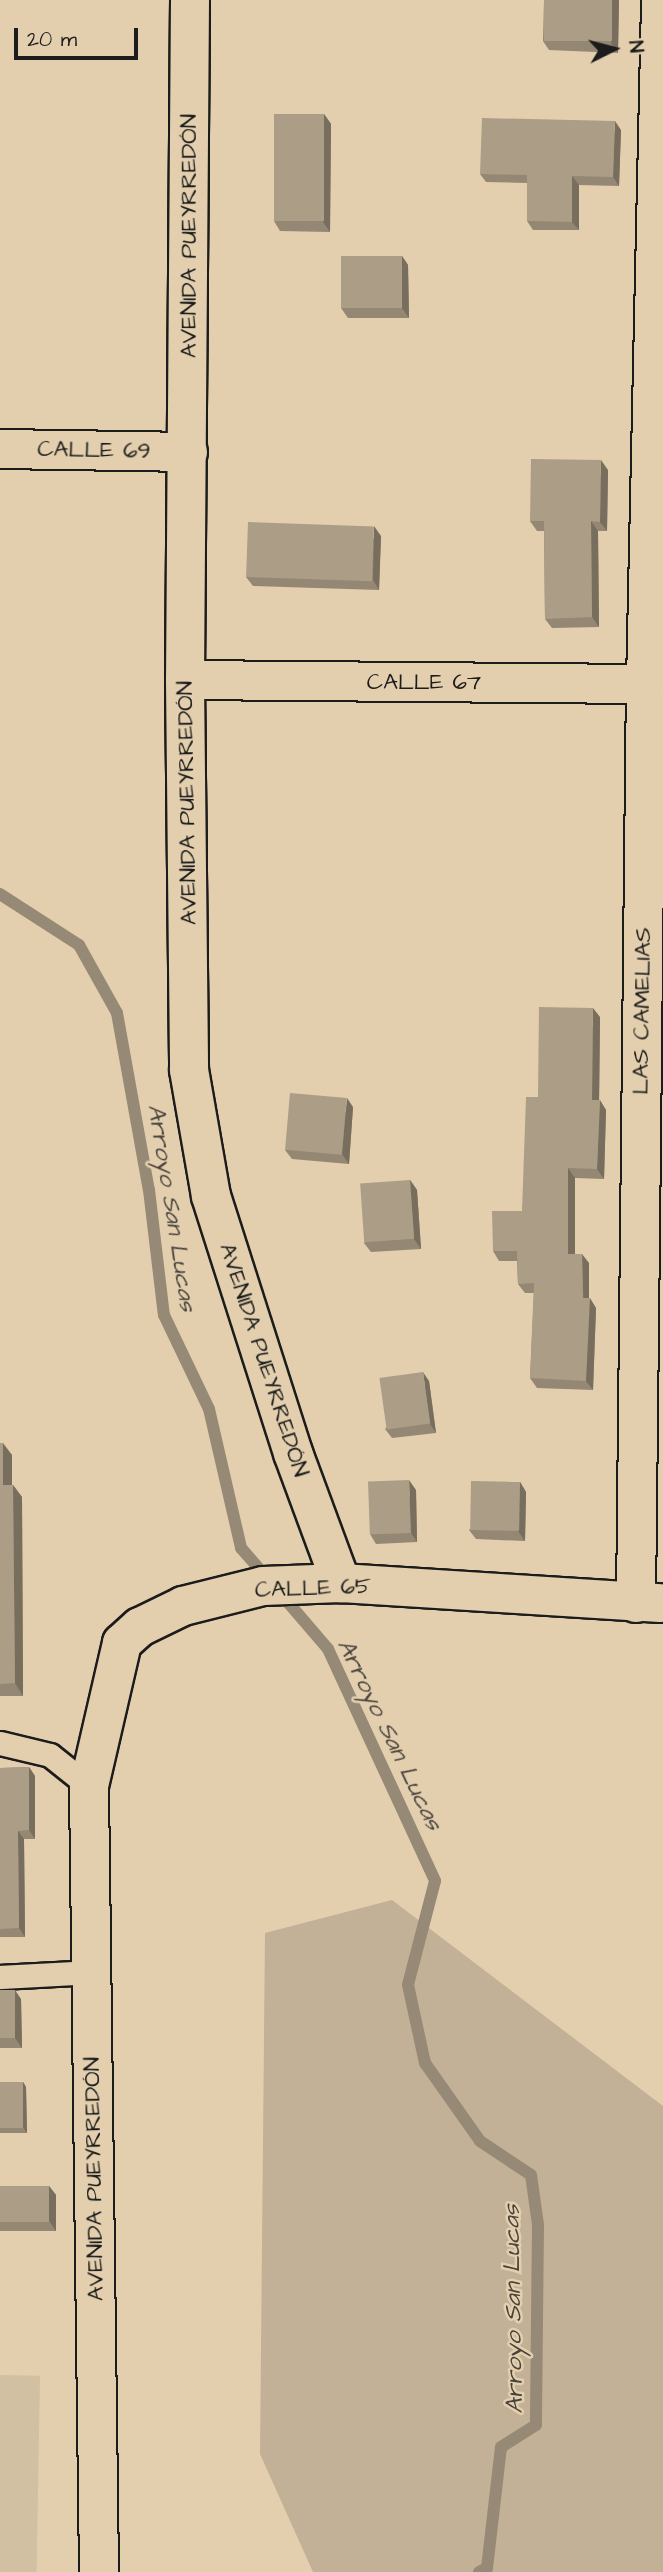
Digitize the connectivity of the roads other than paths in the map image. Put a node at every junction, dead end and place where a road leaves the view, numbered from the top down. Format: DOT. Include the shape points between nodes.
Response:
graph roads {
  1 [pos="191,0"];
  2 [pos="661,0"];
  3 [pos="0,449"];
  4 [pos="188,452"];
  5 [pos="185,680"];
  6 [pos="654,684"];
  7 [pos="341,1583"];
  8 [pos="650,1603"];
  9 [pos="0,1743"];
  10 [pos="89,1786"];
  11 [pos="91,1972"];
  12 [pos="0,1977"];
  13 [pos="99,2572"];
  1 -- 4 [label="street, AVENIDA PUEYRREDÓN"];
  2 -- 6 [label="street, LAS CAMELIAS"];
  3 -- 4 [label="street, CALLE 69"];
  4 -- 5 [label="street, AVENIDA PUEYRREDÓN"];
  5 -- 6 [label="street, CALLE 67"];
  5 -- 7 [label="street, AVENIDA PUEYRREDÓN" via="191,1083 211,1196 293,1452"];
  6 -- 8 [label="street, LAS CAMELIAS"];
  7 -- 8 [label="street, CALLE 65"];
  7 -- 10 [label="street, CALLE 65" via="263,1586 183,1606 140,1627 122,1643"];
  9 -- 10 [label="lane" via="50,1755"];
  10 -- 11 [label="street, AVENIDA PUEYRREDÓN"];
  11 -- 12 [label="lane"];
  11 -- 13 [label="street, AVENIDA PUEYRREDÓN"];
}
